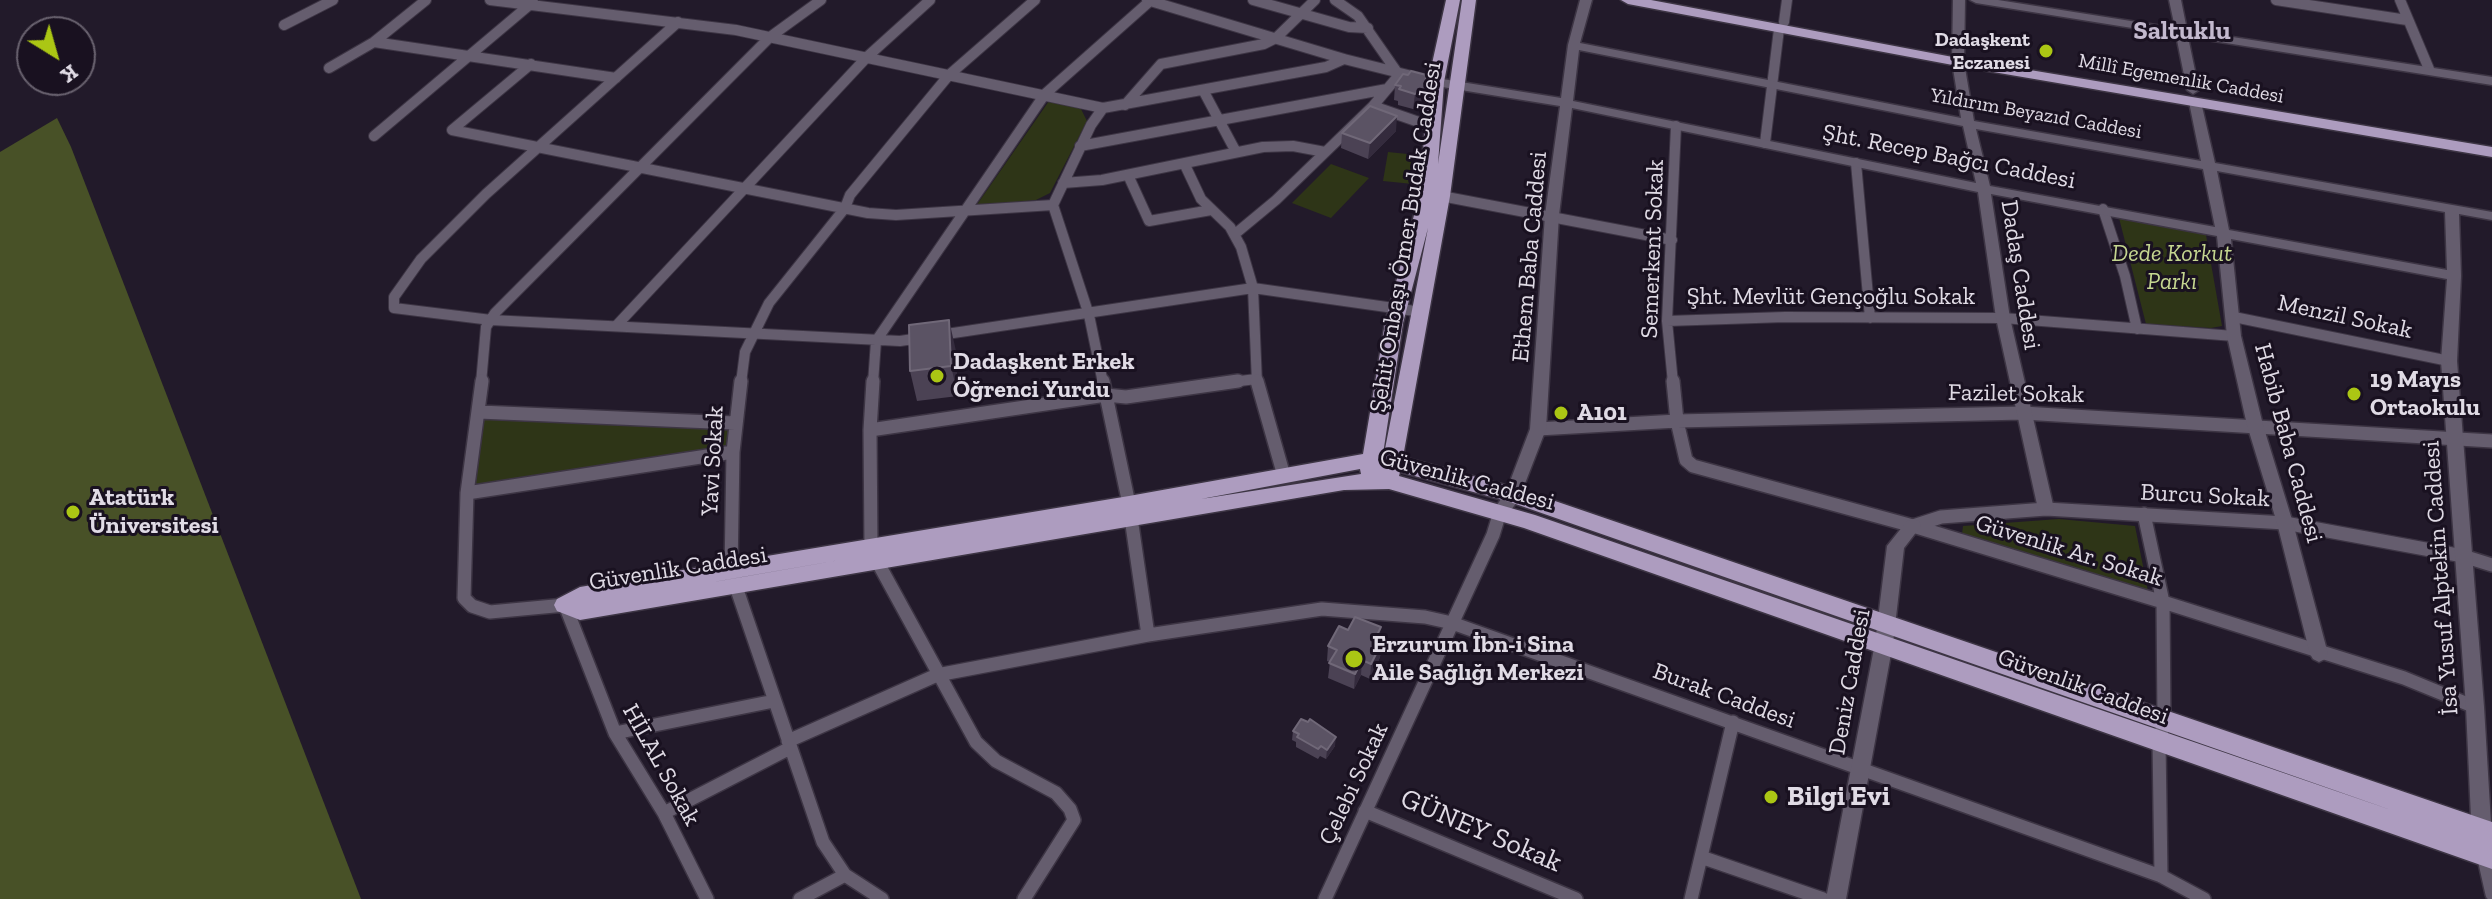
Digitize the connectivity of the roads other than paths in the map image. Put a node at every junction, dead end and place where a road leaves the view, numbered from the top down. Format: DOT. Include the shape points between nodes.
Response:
graph roads {
  1 [pos="333,0"];
  2 [pos="426,0"];
  3 [pos="490,0"];
  4 [pos="821,0"];
  5 [pos="930,0"];
  6 [pos="1035,0"];
  7 [pos="1148,0"];
  8 [pos="1253,0"];
  9 [pos="1315,0"];
  10 [pos="1335,0"];
  11 [pos="1453,0"];
  12 [pos="1469,0"];
  13 [pos="1586,0"];
  14 [pos="1628,0"];
  15 [pos="1671,0"];
  16 [pos="1787,0"];
  17 [pos="1959,0"];
  18 [pos="1976,0"];
  19 [pos="2175,0"];
  20 [pos="2276,0"];
  21 [pos="2400,0"];
  22 [pos="533,2"];
  23 [pos="2299,2"];
  24 [pos="1169,3"];
  25 [pos="1300,14"];
  26 [pos="2407,20"];
  27 [pos="678,22"];
  28 [pos="284,25"];
  29 [pos="1782,26"];
  30 [pos="1368,28"];
  31 [pos="2180,32"];
  32 [pos="770,37"];
  33 [pos="1276,38"];
  34 [pos="374,42"];
  35 [pos="1574,45"];
  36 [pos="469,54"];
  37 [pos="867,57"];
  38 [pos="1958,57"];
  39 [pos="1344,59"];
  40 [pos="531,64"];
  41 [pos="329,68"];
  42 [pos="2429,69"];
  43 [pos="949,75"];
  44 [pos="1399,75"];
  45 [pos="616,78"];
  46 [pos="2492,81"];
  47 [pos="1436,82"];
  48 [pos="1770,84"];
  49 [pos="1457,86"];
  50 [pos="1387,89"];
  51 [pos="1203,90"];
  52 [pos="1045,94"];
  53 [pos="2194,96"];
  54 [pos="1566,103"];
  55 [pos="1125,105"];
  56 [pos="1373,106"];
  57 [pos="1103,108"];
  58 [pos="1219,121"];
  59 [pos="1970,124"];
  60 [pos="1676,126"];
  61 [pos="1433,127"];
  62 [pos="374,136"];
  63 [pos="2492,140"];
  64 [pos="1765,143"];
  65 [pos="540,146"];
  66 [pos="1080,146"];
  67 [pos="1236,152"];
  68 [pos="1325,152"];
  69 [pos="2492,152"];
  70 [pos="1184,163"];
  71 [pos="1856,163"];
  72 [pos="2210,165"];
  73 [pos="639,168"];
  74 [pos="1128,175"];
  75 [pos="1063,183"];
  76 [pos="747,189"];
  77 [pos="1984,189"];
  78 [pos="1435,194"];
  79 [pos="1053,205"];
  80 [pos="845,208"];
  81 [pos="2103,209"];
  82 [pos="965,210"];
  83 [pos="1211,210"];
  84 [pos="2452,210"];
  85 [pos="1552,215"];
  86 [pos="2492,216"];
  87 [pos="2223,232"];
  88 [pos="1235,234"];
  89 [pos="1672,240"];
  90 [pos="2454,276"];
  91 [pos="1253,288"];
  92 [pos="1397,309"];
  93 [pos="1422,312"];
  94 [pos="1089,315"];
  95 [pos="2234,317"];
  96 [pos="1870,318"];
  97 [pos="2003,318"];
  98 [pos="491,320"];
  99 [pos="1667,321"];
  100 [pos="617,325"];
  101 [pos="2137,329"];
  102 [pos="752,333"];
  103 [pos="2234,336"];
  104 [pos="876,341"];
  105 [pos="2449,361"];
  106 [pos="1256,379"];
  107 [pos="1106,395"];
  108 [pos="479,412"];
  109 [pos="2023,413"];
  110 [pos="1677,421"];
  111 [pos="735,423"];
  112 [pos="2255,425"];
  113 [pos="1538,429"];
  114 [pos="870,430"];
  115 [pos="2454,438"];
  116 [pos="2492,441"];
  117 [pos="733,452"];
  118 [pos="1380,471"];
  119 [pos="1284,476"];
  120 [pos="467,493"];
  121 [pos="1507,503"];
  122 [pos="2046,509"];
  123 [pos="1129,512"];
  124 [pos="2144,514"];
  125 [pos="2285,523"];
  126 [pos="1913,526"];
  127 [pos="874,555"];
  128 [pos="2463,556"];
  129 [pos="2492,565"];
  130 [pos="733,580"];
  131 [pos="2163,602"];
  132 [pos="565,605"];
  133 [pos="1452,623"];
  134 [pos="1885,634"];
  135 [pos="1148,635"];
  136 [pos="2319,654"];
  137 [pos="937,675"];
  138 [pos="774,701"];
  139 [pos="2475,707"];
  140 [pos="1733,722"];
  141 [pos="2161,731"];
  142 [pos="615,733"];
  143 [pos="789,744"];
  144 [pos="1859,767"];
  145 [pos="1365,811"];
  146 [pos="664,813"];
  147 [pos="2487,844"];
  148 [pos="1701,857"];
  149 [pos="845,875"];
  150 [pos="2161,876"];
  151 [pos="2492,894"];
  152 [pos="707,899"];
  153 [pos="800,899"];
  154 [pos="882,899"];
  155 [pos="1024,899"];
  156 [pos="1325,899"];
  157 [pos="1576,899"];
  158 [pos="1691,899"];
  159 [pos="1823,899"];
  160 [pos="1836,899"];
  161 [pos="2204,899"];
  1 -- 28 [label="street"];
  2 -- 34 [label="street"];
  3 -- 22 [label="street"];
  4 -- 32 [label="street"];
  5 -- 37 [label="street"];
  6 -- 43 [label="street, Yavi Sokak"];
  7 -- 24 [label="street"];
  7 -- 52 [label="street"];
  8 -- 25 [label="street"];
  9 -- 25 [label="street"];
  10 -- 30 [label="street"];
  11 -- 47 [label="main road, Şehit Onbaşı Ömer Budak Caddesi"];
  12 -- 49 [label="main road, Şehit Onbaşı Ömer Budak Caddesi"];
  13 -- 35 [label="street, Ethem Baba Caddesi"];
  14 -- 29 [label="main road, Millî Egemenlik Caddesi"];
  15 -- 29 [label="main road, Millî Egemenlik Caddesi"];
  16 -- 29 [label="street"];
  17 -- 38 [label="street, Dadaş Caddesi"];
  18 -- 31 [label="street"];
  19 -- 31 [label="street, Habib Baba Caddesi"];
  20 -- 23 [label="street"];
  21 -- 26 [label="street"];
  22 -- 27 [label="street"];
  22 -- 36 [label="street"];
  23 -- 26 [label="street"];
  24 -- 33 [label="street"];
  25 -- 30 [label="street"];
  25 -- 33 [label="street"];
  26 -- 42 [label="street"];
  27 -- 32 [label="street"];
  27 -- 45 [label="street"];
  29 -- 38 [label="main road, Millî Egemenlik Caddesi"];
  29 -- 48 [label="street"];
  30 -- 44 [label="street"];
  31 -- 42 [label="street"];
  31 -- 53 [label="street, Habib Baba Caddesi"];
  32 -- 37 [label="street"];
  32 -- 73 [label="street"];
  33 -- 39 [label="street"];
  33 -- 55 [label="street" via="1161,64"];
  34 -- 36 [label="street"];
  34 -- 41 [label="street"];
  35 -- 48 [label="street, Yıldırım Beyazıd Caddesi"];
  35 -- 54 [label="street, Ethem Baba Caddesi"];
  36 -- 40 [label="street"];
  36 -- 62 [label="street"];
  37 -- 43 [label="street"];
  37 -- 76 [label="street"];
  38 -- 53 [label="main road, Millî Egemenlik Caddesi"];
  38 -- 59 [label="street, Dadaş Caddesi"];
  39 -- 44 [label="street"];
  39 -- 51 [label="street"];
  40 -- 45 [label="street"];
  40 -- 65 [label="street" via="452,130"];
  42 -- 46 [label="street"];
  43 -- 52 [label="street"];
  43 -- 80 [label="street, Yavi Sokak" via="850,195"];
  44 -- 47 [label="street"];
  44 -- 50 [label="street"];
  45 -- 65 [label="street"];
  47 -- 49 [label="street, Şht. Recep Bağcı Caddesi"];
  47 -- 61 [label="main road, Şehit Onbaşı Ömer Budak Caddesi"];
  48 -- 59 [label="street, Yıldırım Beyazıd Caddesi"];
  48 -- 64 [label="street"];
  49 -- 54 [label="street, Şht. Recep Bağcı Caddesi"];
  49 -- 78 [label="main road, Şehit Onbaşı Ömer Budak Caddesi"];
  50 -- 56 [label="street"];
  50 -- 58 [label="street"];
  51 -- 55 [label="street"];
  51 -- 58 [label="street"];
  52 -- 57 [label="street"];
  52 -- 82 [label="street"];
  53 -- 63 [label="main road, Millî Egemenlik Caddesi"];
  53 -- 69 [label="main road, Millî Egemenlik Caddesi"];
  53 -- 72 [label="street, Habib Baba Caddesi"];
  54 -- 60 [label="street, Şht. Recep Bağcı Caddesi"];
  54 -- 85 [label="street, Ethem Baba Caddesi"];
  55 -- 57 [label="street"];
  56 -- 61 [label="street"];
  56 -- 68 [label="street"];
  57 -- 66 [label="street"];
  58 -- 66 [label="street"];
  58 -- 67 [label="street"];
  59 -- 72 [label="street, Yıldırım Beyazıd Caddesi"];
  59 -- 77 [label="street, Dadaş Caddesi"];
  60 -- 64 [label="street, Şht. Recep Bağcı Caddesi"];
  60 -- 89 [label="street, Semerkent Sokak"];
  61 -- 78 [label="main road, Şehit Onbaşı Ömer Budak Caddesi"];
  64 -- 71 [label="street, Şht. Recep Bağcı Caddesi"];
  65 -- 73 [label="street"];
  65 -- 98 [label="street" via="421,259 392,304 399,311"];
  66 -- 75 [label="street"];
  67 -- 68 [label="street" via="1279,146"];
  67 -- 70 [label="street"];
  68 -- 88 [label="street"];
  70 -- 74 [label="street"];
  70 -- 83 [label="street"];
  71 -- 77 [label="street, Şht. Recep Bağcı Caddesi"];
  71 -- 96 [label="street"];
  72 -- 84 [label="street, Yıldırım Beyazıd Caddesi"];
  72 -- 87 [label="street, Habib Baba Caddesi"];
  73 -- 76 [label="street"];
  73 -- 98 [label="street"];
  74 -- 75 [label="street"];
  74 -- 83 [label="street" via="1149,221"];
  75 -- 79 [label="street"];
  76 -- 80 [label="street"];
  76 -- 100 [label="street"];
  77 -- 81 [label="street, Şht. Recep Bağcı Caddesi"];
  77 -- 97 [label="street, Dadaş Caddesi"];
  78 -- 85 [label="street"];
  78 -- 92 [label="main road, Şehit Onbaşı Ömer Budak Caddesi"];
  78 -- 93 [label="main road, Şehit Onbaşı Ömer Budak Caddesi"];
  79 -- 82 [label="street"];
  79 -- 94 [label="street"];
  80 -- 82 [label="street" via="896,215"];
  80 -- 102 [label="street, Yavi Sokak" via="769,303"];
  81 -- 87 [label="street, Şht. Recep Bağcı Caddesi"];
  81 -- 101 [label="street"];
  82 -- 104 [label="street"];
  83 -- 88 [label="street"];
  84 -- 86 [label="street, Yıldırım Beyazıd Caddesi"];
  84 -- 90 [label="street, İsa Yusuf Alptekin Caddesi"];
  85 -- 89 [label="street"];
  85 -- 113 [label="street, Ethem Baba Caddesi"];
  87 -- 90 [label="street, Şht. Recep Bağcı Caddesi"];
  87 -- 95 [label="street, Habib Baba Caddesi"];
  88 -- 91 [label="street"];
  89 -- 99 [label="street, Semerkent Sokak"];
  90 -- 105 [label="street, İsa Yusuf Alptekin Caddesi"];
  91 -- 92 [label="street"];
  91 -- 94 [label="street"];
  91 -- 106 [label="street"];
  92 -- 93 [label="street"];
  92 -- 118 [label="main road, Şehit Onbaşı Ömer Budak Caddesi"];
  93 -- 118 [label="main road, Şehit Onbaşı Ömer Budak Caddesi"];
  94 -- 104 [label="street"];
  94 -- 107 [label="street"];
  95 -- 103 [label="street, Habib Baba Caddesi"];
  95 -- 105 [label="street, Menzil Sokak"];
  96 -- 97 [label="street, Şht. Mevlüt Gençoğlu Sokak"];
  96 -- 99 [label="street, Şht. Mevlüt Gençoğlu Sokak"];
  97 -- 101 [label="street, Şht. Mevlüt Gençoğlu Sokak"];
  97 -- 109 [label="street, Dadaş Caddesi"];
  98 -- 100 [label="street"];
  98 -- 108 [label="street" via="486,327"];
  99 -- 110 [label="street, Semerkent Sokak"];
  100 -- 102 [label="street"];
  101 -- 103 [label="street, Şht. Mevlüt Gençoğlu Sokak"];
  102 -- 104 [label="street"];
  102 -- 111 [label="street, Yavi Sokak"];
  103 -- 112 [label="street, Habib Baba Caddesi"];
  104 -- 114 [label="street"];
  105 -- 115 [label="street, İsa Yusuf Alptekin Caddesi"];
  106 -- 107 [label="street" via="1126,397"];
  106 -- 119 [label="street"];
  107 -- 114 [label="street"];
  107 -- 123 [label="street"];
  108 -- 111 [label="street"];
  108 -- 120 [label="street"];
  109 -- 110 [label="street, Fazilet Sokak"];
  109 -- 112 [label="street, Fazilet Sokak"];
  109 -- 122 [label="street, Dadaş Caddesi"];
  110 -- 113 [label="street, Fazilet Sokak"];
  110 -- 126 [label="street, Güvenlik Ar. Sokak" via="1686,460 1693,466"];
  111 -- 117 [label="street, Yavi Sokak"];
  112 -- 115 [label="street, Fazilet Sokak"];
  112 -- 125 [label="street, Habib Baba Caddesi"];
  113 -- 121 [label="street, Ethem Baba Caddesi"];
  114 -- 127 [label="street"];
  115 -- 116 [label="street, Fazilet Sokak"];
  115 -- 128 [label="street, İsa Yusuf Alptekin Caddesi"];
  117 -- 120 [label="street"];
  117 -- 130 [label="street, Yavi Sokak"];
  118 -- 119 [label="main road, Güvenlik Caddesi"];
  118 -- 121 [label="main road, Güvenlik Caddesi"];
  118 -- 123 [label="main road, Güvenlik Caddesi"];
  119 -- 123 [label="main road, Güvenlik Caddesi"];
  120 -- 132 [label="street" via="467,602 490,612"];
  121 -- 133 [label="street, Çelebi Sokak"];
  121 -- 134 [label="main road, Güvenlik Caddesi"];
  122 -- 124 [label="street, Burcu Sokak"];
  122 -- 126 [label="street, Burcu Sokak" via="1941,517"];
  123 -- 127 [label="main road, Güvenlik Caddesi"];
  123 -- 135 [label="street"];
  124 -- 125 [label="street, Burcu Sokak"];
  124 -- 131 [label="street"];
  125 -- 128 [label="street, Burcu Sokak"];
  125 -- 136 [label="street, Habib Baba Caddesi"];
  126 -- 131 [label="street, Güvenlik Ar. Sokak"];
  126 -- 134 [label="street, Deniz Caddesi" via="1896,546"];
  127 -- 130 [label="main road, Güvenlik Caddesi"];
  127 -- 137 [label="street"];
  128 -- 129 [label="street, Burcu Sokak"];
  128 -- 139 [label="street, İsa Yusuf Alptekin Caddesi"];
  130 -- 132 [label="main road, Güvenlik Caddesi" via="580,611"];
  130 -- 138 [label="street, Yavi Sokak"];
  131 -- 136 [label="street, Güvenlik Ar. Sokak"];
  131 -- 141 [label="street"];
  132 -- 142 [label="street, HİLAL Sokak"];
  133 -- 135 [label="street, Burak Caddesi" via="1311,610"];
  133 -- 140 [label="street, Burak Caddesi"];
  133 -- 145 [label="street, Çelebi Sokak"];
  134 -- 141 [label="main road, Güvenlik Caddesi"];
  134 -- 144 [label="street, Deniz Caddesi"];
  135 -- 137 [label="street, Burak Caddesi"];
  136 -- 139 [label="street, Güvenlik Ar. Sokak" via="2404,678"];
  137 -- 143 [label="street, Burak Caddesi"];
  137 -- 155 [label="street" via="985,752 1056,793 1070,809 1074,820"];
  138 -- 142 [label="street"];
  138 -- 143 [label="street, Yavi Sokak"];
  139 -- 147 [label="street, İsa Yusuf Alptekin Caddesi"];
  140 -- 144 [label="street, Burak Caddesi"];
  140 -- 148 [label="street"];
  141 -- 147 [label="main road, Güvenlik Caddesi"];
  141 -- 150 [label="street"];
  142 -- 146 [label="street, HİLAL Sokak"];
  143 -- 146 [label="street, Burak Caddesi"];
  143 -- 149 [label="street, Yavi Sokak" via="823,842"];
  144 -- 150 [label="street, Burak Caddesi"];
  144 -- 160 [label="street, Deniz Caddesi"];
  145 -- 156 [label="street, Çelebi Sokak"];
  145 -- 157 [label="street, GÜNEY Sokak"];
  146 -- 152 [label="street, HİLAL Sokak"];
  147 -- 151 [label="street, İsa Yusuf Alptekin Caddesi"];
  148 -- 158 [label="street"];
  148 -- 159 [label="street"];
  149 -- 153 [label="street"];
  149 -- 154 [label="street, Yavi Sokak"];
  150 -- 161 [label="street, Burak Caddesi"];
}
